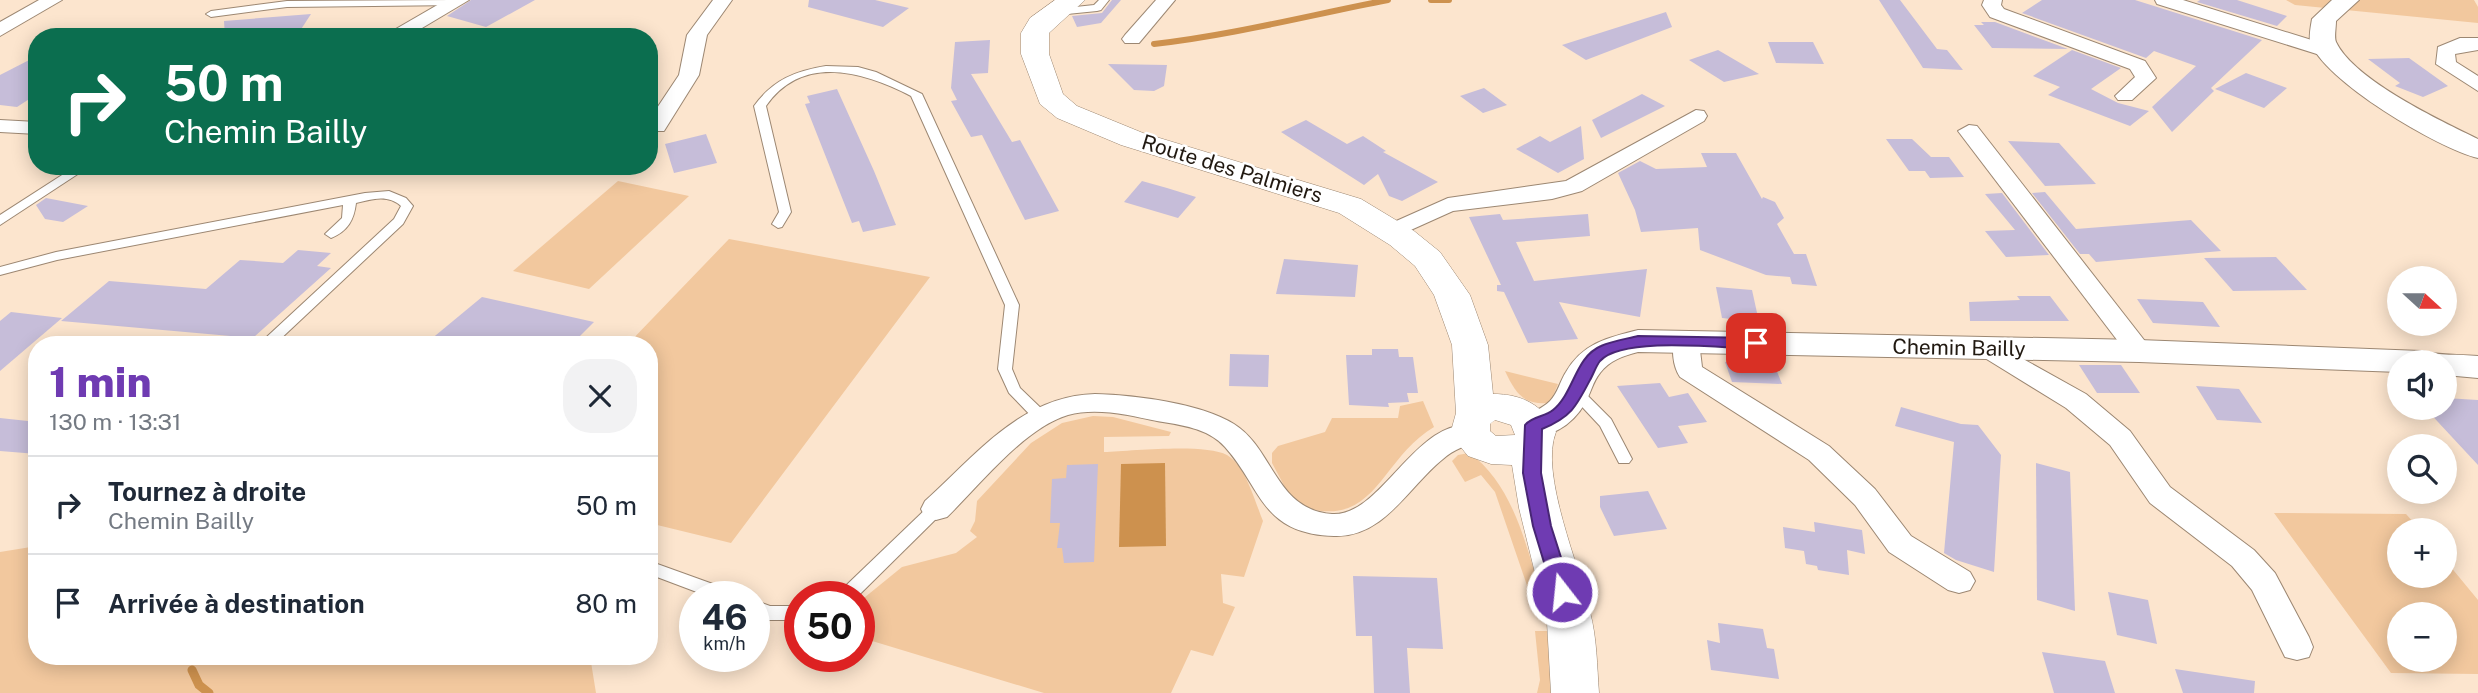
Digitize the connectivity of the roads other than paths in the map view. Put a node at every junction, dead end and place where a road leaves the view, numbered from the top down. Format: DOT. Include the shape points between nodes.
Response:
graph roads {
  1 [pos="53,0"];
  2 [pos="723,0"];
  3 [pos="1104,0"];
  4 [pos="1166,0"];
  5 [pos="1993,0"];
  6 [pos="2164,0"];
  7 [pos="2347,0"];
  8 [pos="458,1"];
  9 [pos="1064,6"];
  10 [pos="211,14"];
  11 [pos="409,28"];
  12 [pos="0,30"];
  13 [pos="1132,39"];
  14 [pos="2478,44"];
  15 [pos="2327,51"];
  16 [pos="2478,85"];
  17 [pos="2125,96"];
  18 [pos="1696,116"];
  19 [pos="658,123"];
  20 [pos="0,126"];
  21 [pos="28,128"];
  22 [pos="1969,131"];
  23 [pos="2478,150"];
  24 [pos="70,175"];
  25 [pos="350,200"];
  26 [pos="0,221"];
  27 [pos="778,224"];
  28 [pos="1393,231"];
  29 [pos="331,234"];
  30 [pos="0,271"];
  31 [pos="275,336"];
  32 [pos="1686,342"];
  33 [pos="1989,349"];
  34 [pos="2139,351"];
  35 [pos="2387,361"];
  36 [pos="2457,365"];
  37 [pos="2478,367"];
  38 [pos="1575,391"];
  39 [pos="1041,417"];
  40 [pos="1503,430"];
  41 [pos="1624,460"];
  42 [pos="936,509"];
  43 [pos="658,570"];
  44 [pos="686,581"];
  45 [pos="862,581"];
  46 [pos="1959,582"];
  47 [pos="2297,648"];
  48 [pos="1575,693"];
  1 -- 12 [label="street"];
  2 -- 19 [label="street" via="696,35 689,75"];
  3 -- 9 [label="lane" via="1097,8"];
  4 -- 13 [label="street"];
  5 -- 17 [label="street" via="1997,13 2138,65 2146,78"];
  6 -- 15 [label="street"];
  7 -- 15 [label="street" via="2333,7 2324,19 2321,28"];
  8 -- 10 [label="lane" via="287,4"];
  8 -- 11 [label="street"];
  9 -- 28 [label="main road, Route des Palmiers" via="1040,24 1035,54 1050,98 1067,112 1132,139 1350,206"];
  14 -- 16 [label="street" via="2460,44 2445,51 2446,64"];
  15 -- 23 [label="street" via="2355,81"];
  18 -- 28 [label="street" via="1574,186 1448,205"];
  20 -- 21 [label="street"];
  22 -- 34 [label="street"];
  24 -- 26 [label="lane"];
  25 -- 29 [label="lane" via="348,219"];
  25 -- 30 [label="lane" via="56,256"];
  25 -- 31 [label="lane" via="390,194 402,198 407,206 399,220"];
  27 -- 39 [label="lane" via="785,212 761,106 765,96 795,76 824,70 872,74 916,94 1012,305 1005,369 1014,390"];
  28 -- 40 [label="main road, Route des Palmiers" via="1428,259 1452,295"];
  32 -- 33 [label="street, Chemin Bailly"];
  32 -- 38 [label="street, Chemin Bailly" via="1638,341 1606,350 1594,358"];
  32 -- 46 [label="street" via="1689,371 1819,453 1865,497 1900,544"];
  33 -- 34 [label="street, Chemin Bailly"];
  33 -- 47 [label="street" via="2076,401 2120,438 2160,495 2243,558 2264,582"];
  34 -- 35 [label="street, Chemin Bailly"];
  36 -- 37 [label="street"];
  38 -- 40 [label="street, Chemin Bailly" via="1558,416"];
  38 -- 41 [label="lane" via="1606,423"];
  39 -- 40 [label="street" via="1057,408 1113,404 1202,422 1237,442 1268,495 1286,510 1313,522 1339,525 1363,517 1383,503 1443,441"];
  39 -- 42 [label="street"];
  40 -- 48 [label="main road, Route des Palmiers" via="1542,526 1568,614"];
  42 -- 45 [label="lane"];
  43 -- 44 [label="lane"];
}
